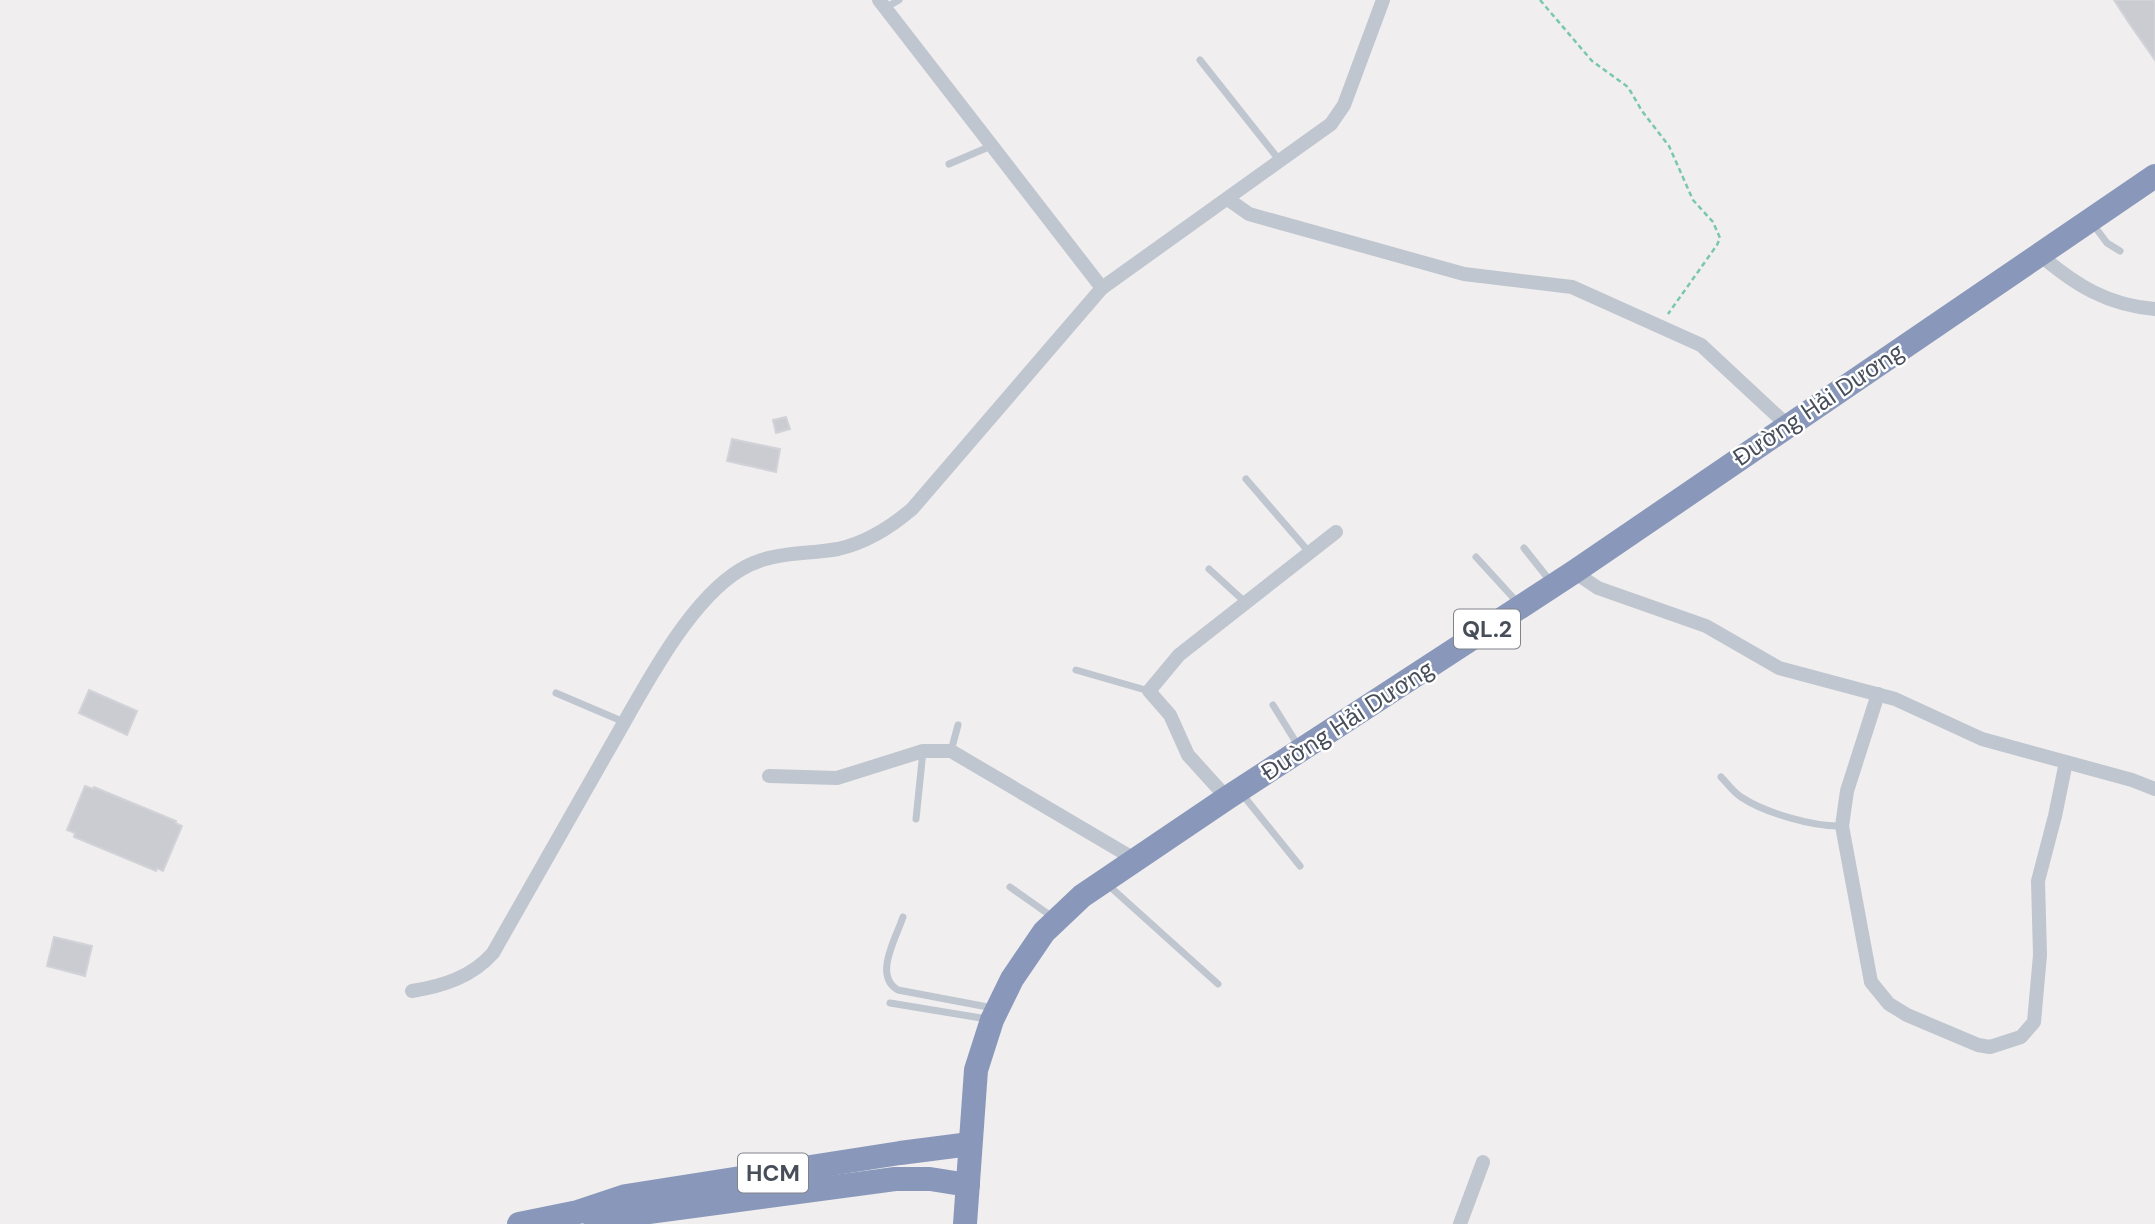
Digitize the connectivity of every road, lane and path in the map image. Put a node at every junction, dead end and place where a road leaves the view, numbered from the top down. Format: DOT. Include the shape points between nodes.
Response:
graph roads {
  1 [pos="899,0"];
  2 [pos="1383,0"];
  3 [pos="1540,0"];
  4 [pos="882,4"];
  5 [pos="1200,60"];
  6 [pos="992,146"];
  7 [pos="1280,162"];
  8 [pos="949,164"];
  9 [pos="2155,176"];
  10 [pos="1229,200"];
  11 [pos="2090,220"];
  12 [pos="2120,251"];
  13 [pos="2039,254"];
  14 [pos="1102,288"];
  15 [pos="2155,309"];
  16 [pos="1663,327"];
  17 [pos="1787,425"];
  18 [pos="1246,479"];
  19 [pos="1336,532"];
  20 [pos="1524,548"];
  21 [pos="1309,552"];
  22 [pos="1476,557"];
  23 [pos="1209,569"];
  24 [pos="1574,572"];
  25 [pos="1553,586"];
  26 [pos="1245,602"];
  27 [pos="1521,606"];
  28 [pos="1076,670"];
  29 [pos="1149,691"];
  30 [pos="556,693"];
  31 [pos="1878,694"];
  32 [pos="1273,705"];
  33 [pos="625,722"];
  34 [pos="958,724"];
  35 [pos="1301,750"];
  36 [pos="923,751"];
  37 [pos="951,751"];
  38 [pos="2066,762"];
  39 [pos="769,776"];
  40 [pos="1721,777"];
  41 [pos="2155,789"];
  42 [pos="1233,794"];
  43 [pos="916,818"];
  44 [pos="1842,826"];
  45 [pos="1136,860"];
  46 [pos="1300,866"];
  47 [pos="1104,881"];
  48 [pos="1010,887"];
  49 [pos="903,917"];
  50 [pos="1057,920"];
  51 [pos="1218,984"];
  52 [pos="412,991"];
  53 [pos="890,1003"];
  54 [pos="994,1014"];
  55 [pos="970,1144"];
  56 [pos="1483,1162"];
  57 [pos="968,1185"];
  58 [pos="578,1212"];
  59 [pos="519,1224"];
  60 [pos="965,1224"];
  61 [pos="1460,1224"];
  1 -- 4 [label="lane"];
  2 -- 7 [label="street" via="1338,116"];
  3 -- 16 [label="path" via="1592,61 1628,87 1670,146 1697,206 1719,232 1717,245 1669,311"];
  4 -- 6 [label="street"];
  5 -- 7 [label="lane"];
  6 -- 8 [label="lane"];
  6 -- 14 [label="street"];
  7 -- 10 [label="street"];
  9 -- 11 [label="highway, Đường Hải Dương / QL.2"];
  10 -- 14 [label="street"];
  10 -- 16 [label="street" via="1249,214 1454,271 1572,287"];
  11 -- 12 [label="lane" via="2107,243"];
  11 -- 13 [label="highway, Đường Hải Dương / QL.2"];
  13 -- 15 [label="street" via="2084,289 2109,300"];
  13 -- 17 [label="highway, Đường Hải Dương / QL.2"];
  14 -- 33 [label="street" via="895,524 839,549 762,560 712,591 689,619"];
  16 -- 17 [label="street" via="1715,356"];
  17 -- 24 [label="highway, Đường Hải Dương / QL.2"];
  18 -- 21 [label="lane"];
  19 -- 21 [label="street"];
  20 -- 25 [label="lane"];
  21 -- 26 [label="street"];
  22 -- 27 [label="lane"];
  23 -- 26 [label="lane"];
  24 -- 25 [label="highway, Đường Hải Dương / QL.2"];
  24 -- 31 [label="street" via="1598,588 1706,625 1779,668"];
  25 -- 27 [label="highway, Đường Hải Dương / QL.2"];
  26 -- 29 [label="street" via="1179,655"];
  27 -- 35 [label="highway, Đường Hải Dương / QL.2"];
  28 -- 29 [label="lane"];
  29 -- 42 [label="street" via="1170,715 1188,755"];
  30 -- 33 [label="lane"];
  31 -- 38 [label="street" via="1982,739"];
  31 -- 44 [label="street" via="1847,791"];
  32 -- 35 [label="lane"];
  33 -- 52 [label="street" via="493,953 484,964 442,986"];
  34 -- 37 [label="lane"];
  35 -- 42 [label="highway, Đường Hải Dương / QL.2"];
  36 -- 37 [label="street"];
  36 -- 39 [label="street" via="837,778"];
  36 -- 43 [label="lane"];
  37 -- 45 [label="street"];
  38 -- 41 [label="street"];
  38 -- 44 [label="street" via="2038,881 2040,955 2034,1022 2021,1037 1990,1047 1907,1015 1889,1004 1871,982"];
  40 -- 44 [label="lane" via="1735,792 1762,808 1825,827"];
  42 -- 45 [label="highway, Đường Hải Dương / QL.2"];
  42 -- 46 [label="lane"];
  45 -- 47 [label="highway, Đường Hải Dương / QL.2"];
  47 -- 50 [label="highway, Đường Hải Dương / QL.2"];
  47 -- 51 [label="lane"];
  48 -- 50 [label="lane"];
  49 -- 54 [label="lane" via="887,964 891,987"];
  50 -- 54 [label="highway, Đường Hải Dương / QL.2" via="1012,979"];
  53 -- 54 [label="lane"];
  54 -- 55 [label="highway, Đường Hải Dương / QL.2" via="976,1070"];
  55 -- 57 [label="highway, Đường Hải Dương / QL.2"];
  55 -- 58 [label="highway, HCM" via="626,1196"];
  56 -- 61 [label="street"];
  57 -- 58 [label="highway, HCM" via="930,1178 895,1179 628,1215"];
  57 -- 60 [label="highway, Đường Hải Dương / QL.2"];
  58 -- 59 [label="highway, HCM"];
}
